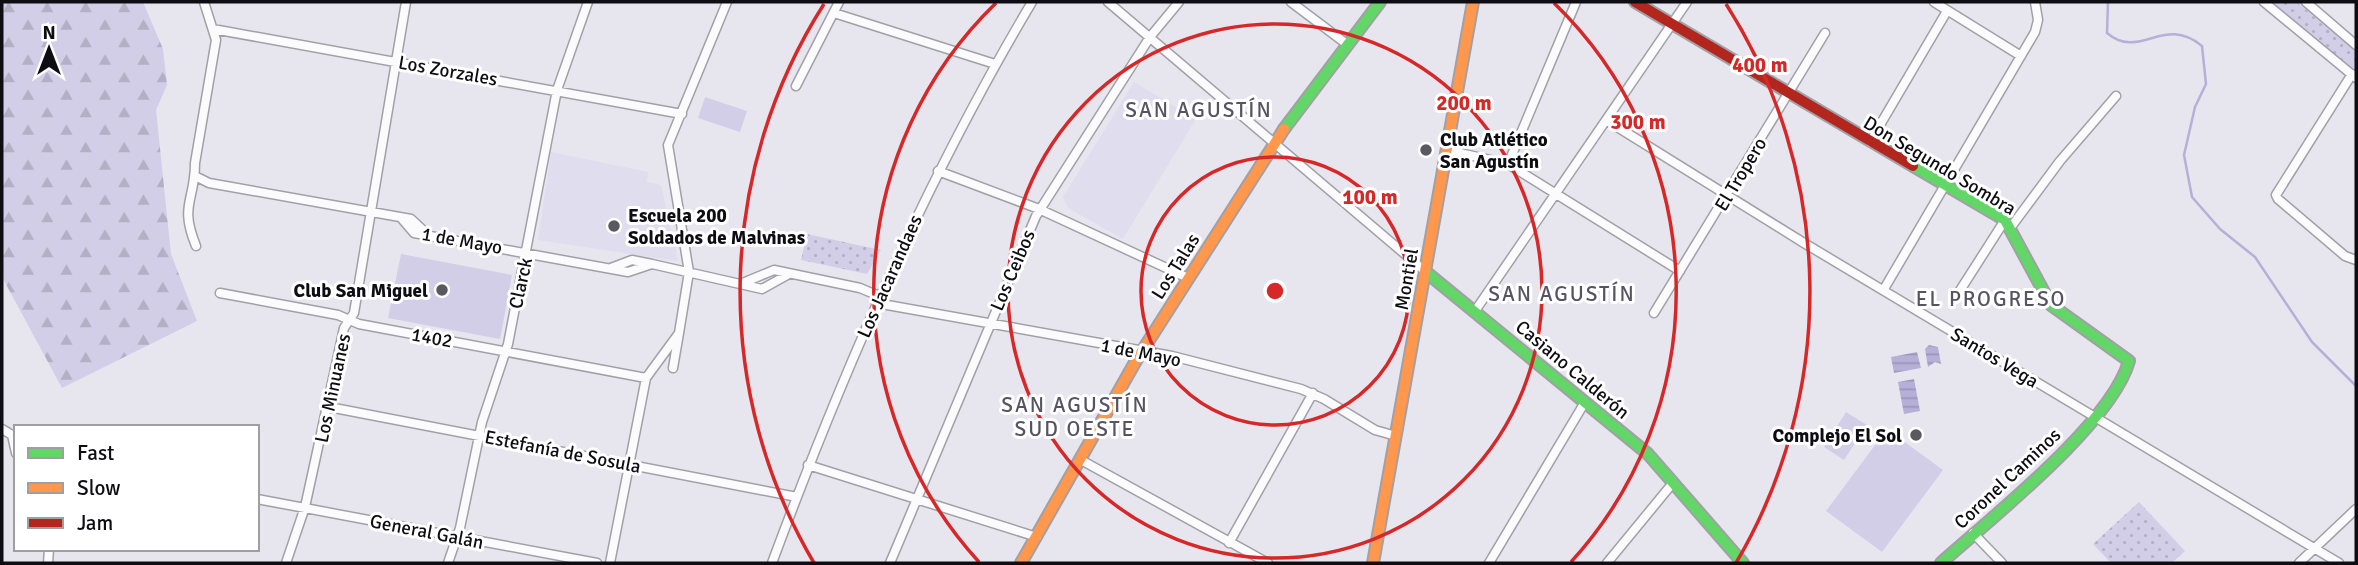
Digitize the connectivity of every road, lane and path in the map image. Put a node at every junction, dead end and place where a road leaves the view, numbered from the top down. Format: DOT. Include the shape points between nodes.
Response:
graph roads {
  1 [pos="204,2"];
  2 [pos="406,2"];
  3 [pos="588,2"];
  4 [pos="727,2"];
  5 [pos="839,2"];
  6 [pos="1032,2"];
  7 [pos="1108,2"];
  8 [pos="1180,2"];
  9 [pos="1291,2"];
  10 [pos="1380,2"];
  11 [pos="1470,2"];
  12 [pos="1576,2"];
  13 [pos="1635,2"];
  14 [pos="1687,2"];
  15 [pos="1934,2"];
  16 [pos="2035,2"];
  17 [pos="2264,2"];
  18 [pos="2306,2"];
  19 [pos="1947,11"];
  20 [pos="834,13"];
  21 [pos="1671,24"];
  22 [pos="213,29"];
  23 [pos="1825,33"];
  24 [pos="1150,37"];
  25 [pos="1348,45"];
  26 [pos="2356,45"];
  27 [pos="2021,56"];
  28 [pos="397,61"];
  29 [pos="995,64"];
  30 [pos="2354,76"];
  31 [pos="796,86"];
  32 [pos="557,90"];
  33 [pos="1788,94"];
  34 [pos="2116,96"];
  35 [pos="682,114"];
  36 [pos="1606,120"];
  37 [pos="1870,142"];
  38 [pos="1274,144"];
  39 [pos="1447,150"];
  40 [pos="1508,164"];
  41 [pos="938,171"];
  42 [pos="197,177"];
  43 [pos="1944,185"];
  44 [pos="1556,194"];
  45 [pos="1727,195"];
  46 [pos="1040,209"];
  47 [pos="371,213"];
  48 [pos="2008,224"];
  49 [pos="196,246"];
  50 [pos="527,252"];
  51 [pos="2356,260"];
  52 [pos="1681,271"];
  53 [pos="689,272"];
  54 [pos="1426,272"];
  55 [pos="1188,278"];
  56 [pos="1884,289"];
  57 [pos="1959,292"];
  58 [pos="220,293"];
  59 [pos="877,300"];
  60 [pos="1475,311"];
  61 [pos="1654,313"];
  62 [pos="349,321"];
  63 [pos="988,326"];
  64 [pos="680,333"];
  65 [pos="506,351"];
  66 [pos="1143,351"];
  67 [pos="673,368"];
  68 [pos="646,378"];
  69 [pos="1313,393"];
  70 [pos="1585,402"];
  71 [pos="329,407"];
  72 [pos="2096,419"];
  73 [pos="2,429"];
  74 [pos="479,435"];
  75 [pos="1396,436"];
  76 [pos="14,444"];
  77 [pos="1081,460"];
  78 [pos="630,464"];
  79 [pos="808,465"];
  80 [pos="1672,484"];
  81 [pos="797,497"];
  82 [pos="259,499"];
  83 [pos="918,499"];
  84 [pos="305,507"];
  85 [pos="2356,509"];
  86 [pos="1973,534"];
  87 [pos="457,537"];
  88 [pos="1037,537"];
  89 [pos="1229,543"];
  90 [pos="2313,548"];
  91 [pos="286,563"];
  92 [pos="448,563"];
  93 [pos="597,563"];
  94 [pos="610,563"];
  95 [pos="772,563"];
  96 [pos="890,563"];
  97 [pos="1021,563"];
  98 [pos="1268,563"];
  99 [pos="1373,563"];
  100 [pos="1489,563"];
  101 [pos="1607,563"];
  102 [pos="1743,563"];
  103 [pos="1941,563"];
  104 [pos="2002,563"];
  105 [pos="2299,563"];
  106 [pos="2339,563"];
  1 -- 22 [label="street"];
  2 -- 28 [label="street, Los Minuanes"];
  3 -- 32 [label="street, Clarck"];
  4 -- 35 [label="street"];
  5 -- 20 [label="street"];
  6 -- 29 [label="street, Los Jacarandaes"];
  7 -- 24 [label="street, Casiano Calderón"];
  8 -- 24 [label="street, Los Ceibos"];
  9 -- 25 [label="street"];
  10 -- 25 [label="street, Los Talas"];
  11 -- 39 [label="street, Montiel"];
  12 -- 40 [label="street"];
  13 -- 21 [label="street, Don Segundo Sombra"];
  14 -- 21 [label="street"];
  15 -- 19 [label="street"];
  16 -- 27 [label="street" via="2038,27"];
  17 -- 30 [label="street"];
  18 -- 26 [label="street"];
  19 -- 27 [label="street"];
  19 -- 37 [label="street"];
  20 -- 29 [label="street"];
  20 -- 31 [label="street"];
  21 -- 33 [label="street, Don Segundo Sombra"];
  21 -- 36 [label="street"];
  22 -- 28 [label="street, Los Zorzales"];
  22 -- 42 [label="street" via="216,46 195,163"];
  23 -- 33 [label="street, El Tropero"];
  24 -- 38 [label="street, Casiano Calderón"];
  24 -- 46 [label="street, Los Ceibos"];
  25 -- 38 [label="street, Los Talas"];
  27 -- 43 [label="street"];
  28 -- 32 [label="street, Los Zorzales"];
  28 -- 47 [label="street, Los Minuanes"];
  29 -- 41 [label="street, Los Jacarandaes"];
  30 -- 51 [label="street" via="2276,194 2335,248"];
  32 -- 35 [label="street, Los Zorzales"];
  32 -- 50 [label="street, Clarck"];
  33 -- 37 [label="street, Don Segundo Sombra"];
  33 -- 45 [label="street, El Tropero"];
  34 -- 48 [label="street"];
  35 -- 53 [label="street" via="667,151"];
  36 -- 44 [label="street"];
  36 -- 45 [label="street, Santos Vega"];
  37 -- 43 [label="street, Don Segundo Sombra"];
  38 -- 54 [label="street, Casiano Calderón"];
  38 -- 55 [label="street, Los Talas"];
  39 -- 40 [label="street"];
  39 -- 54 [label="street, Montiel"];
  40 -- 44 [label="street"];
  41 -- 46 [label="street"];
  41 -- 59 [label="street, Los Jacarandaes"];
  42 -- 47 [label="street, 1 de Mayo"];
  42 -- 49 [label="street" via="186,215"];
  43 -- 48 [label="street, Don Segundo Sombra"];
  43 -- 56 [label="street"];
  44 -- 52 [label="street"];
  44 -- 60 [label="street"];
  45 -- 52 [label="street, El Tropero"];
  45 -- 56 [label="street, Santos Vega"];
  46 -- 55 [label="street"];
  46 -- 63 [label="street, Los Ceibos"];
  47 -- 50 [label="street, 1 de Mayo" via="416,221 426,233"];
  47 -- 62 [label="street, Los Minuanes"];
  48 -- 57 [label="street"];
  48 -- 72 [label="street, Don Segundo Sombra" via="2051,305 2129,361 2129,371"];
  50 -- 53 [label="street, 1 de Mayo" via="611,268 632,260"];
  50 -- 65 [label="street, Clarck"];
  52 -- 61 [label="street, El Tropero"];
  53 -- 59 [label="street, 1 de Mayo" via="743,282 774,270 860,288"];
  53 -- 64 [label="street"];
  54 -- 60 [label="street, Casiano Calderón"];
  54 -- 75 [label="street, Montiel"];
  55 -- 66 [label="street, Los Talas"];
  56 -- 72 [label="street, Santos Vega"];
  58 -- 62 [label="street, 1402"];
  59 -- 63 [label="street, 1 de Mayo"];
  59 -- 79 [label="street, Los Jacarandaes"];
  60 -- 70 [label="street, Casiano Calderón"];
  62 -- 65 [label="street, 1402"];
  62 -- 71 [label="street, Los Minuanes"];
  63 -- 66 [label="street, 1 de Mayo"];
  63 -- 83 [label="street, Los Ceibos"];
  64 -- 67 [label="street"];
  64 -- 68 [label="street"];
  65 -- 68 [label="street, 1402"];
  65 -- 74 [label="street, Clarck"];
  66 -- 69 [label="street, 1 de Mayo"];
  66 -- 77 [label="street, Los Talas"];
  68 -- 78 [label="street"];
  69 -- 75 [label="street, 1 de Mayo" via="1375,430"];
  69 -- 89 [label="street"];
  70 -- 80 [label="street, Casiano Calderón" via="1648,454"];
  70 -- 100 [label="street"];
  71 -- 74 [label="street, Estefanía de Sosula"];
  71 -- 84 [label="street, Los Minuanes"];
  72 -- 86 [label="street, Coronel Caminos"];
  72 -- 90 [label="street, Santos Vega"];
  73 -- 76 [label="street" via="12,435"];
  74 -- 78 [label="street, Estefanía de Sosula"];
  74 -- 87 [label="street, Clarck"];
  75 -- 99 [label="street, Montiel"];
  77 -- 88 [label="street, Los Talas"];
  77 -- 89 [label="street"];
  78 -- 81 [label="street, Estefanía de Sosula"];
  78 -- 94 [label="street"];
  79 -- 81 [label="street, Los Jacarandaes"];
  79 -- 83 [label="street"];
  80 -- 101 [label="street"];
  80 -- 102 [label="street, Casiano Calderón"];
  81 -- 95 [label="street, Los Jacarandaes"];
  82 -- 84 [label="street, General Galán"];
  83 -- 88 [label="street"];
  83 -- 96 [label="street, Los Ceibos"];
  84 -- 87 [label="street, General Galán"];
  84 -- 91 [label="street, Los Minuanes"];
  85 -- 90 [label="street"];
  86 -- 103 [label="street, Coronel Caminos"];
  86 -- 104 [label="street"];
  87 -- 92 [label="street, Clarck"];
  87 -- 93 [label="street, General Galán"];
  88 -- 97 [label="street, Los Talas"];
  89 -- 98 [label="street"];
  90 -- 105 [label="street"];
  90 -- 106 [label="street, Santos Vega"];
}
